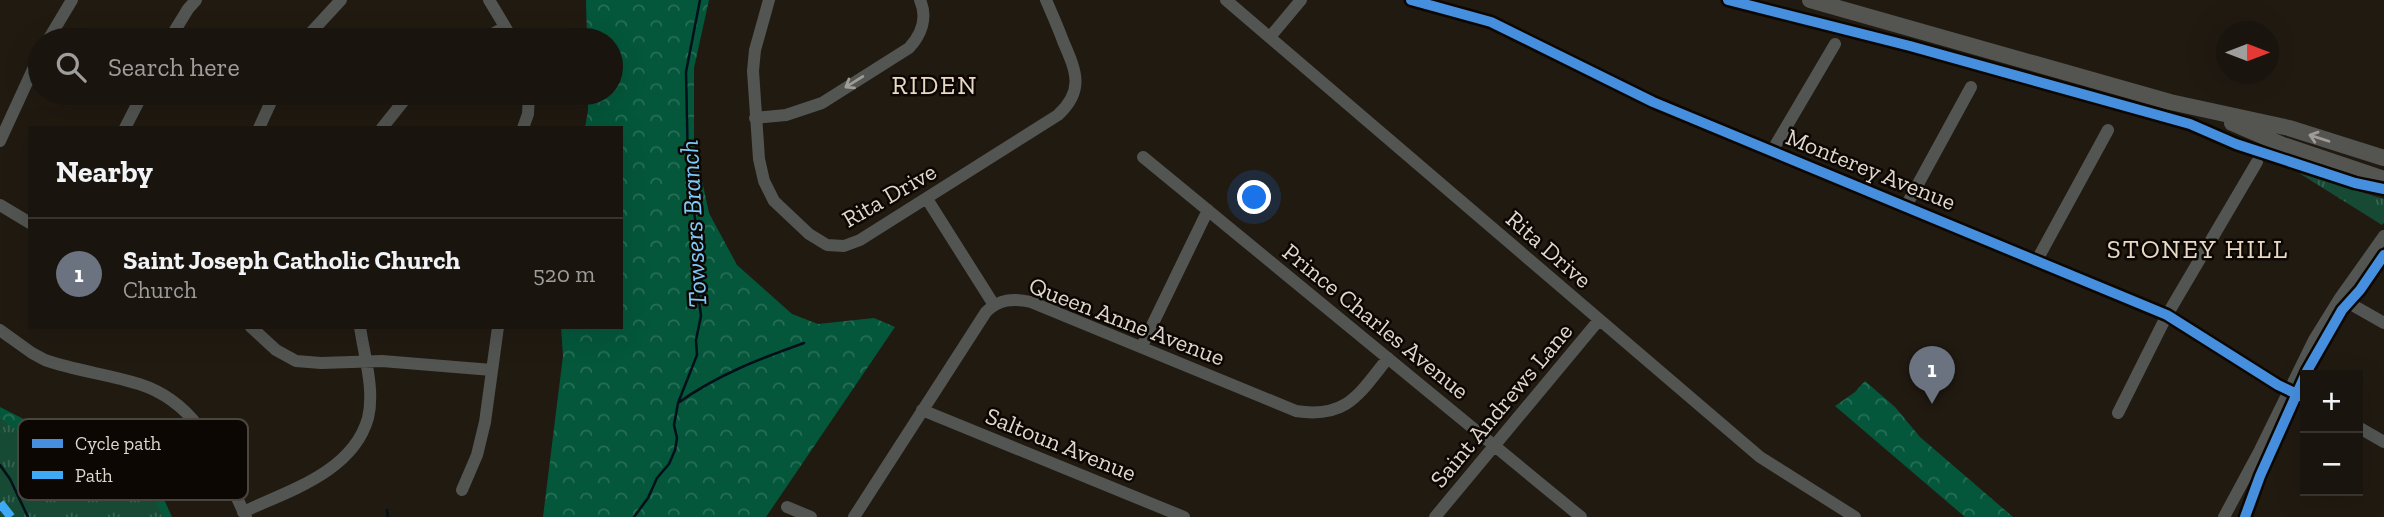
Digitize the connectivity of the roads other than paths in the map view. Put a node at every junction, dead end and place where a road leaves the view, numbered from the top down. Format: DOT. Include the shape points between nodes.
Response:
graph roads {
  1 [pos="72,0"];
  2 [pos="196,0"];
  3 [pos="341,0"];
  4 [pos="489,0"];
  5 [pos="769,0"];
  6 [pos="920,0"];
  7 [pos="1046,0"];
  8 [pos="1226,0"];
  9 [pos="1301,0"];
  10 [pos="1412,0"];
  11 [pos="1810,0"];
  12 [pos="505,27"];
  13 [pos="55,28"];
  14 [pos="176,28"];
  15 [pos="315,28"];
  16 [pos="1270,37"];
  17 [pos="1835,44"];
  18 [pos="28,80"];
  19 [pos="1971,88"];
  20 [pos="137,105"];
  21 [pos="270,105"];
  22 [pos="400,105"];
  23 [pos="528,105"];
  24 [pos="2201,110"];
  25 [pos="755,118"];
  26 [pos="126,126"];
  27 [pos="260,126"];
  28 [pos="384,126"];
  29 [pos="524,126"];
  30 [pos="2108,130"];
  31 [pos="0,141"];
  32 [pos="1772,151"];
  33 [pos="1143,157"];
  34 [pos="2384,158"];
  35 [pos="2258,162"];
  36 [pos="2384,179"];
  37 [pos="927,199"];
  38 [pos="0,205"];
  39 [pos="1906,206"];
  40 [pos="1208,211"];
  41 [pos="28,222"];
  42 [pos="2384,236"];
  43 [pos="2037,260"];
  44 [pos="2340,298"];
  45 [pos="994,304"];
  46 [pos="2167,315"];
  47 [pos="1599,320"];
  48 [pos="2384,323"];
  49 [pos="253,329"];
  50 [pos="360,329"];
  51 [pos="498,329"];
  52 [pos="0,330"];
  53 [pos="1142,346"];
  54 [pos="1388,358"];
  55 [pos="365,361"];
  56 [pos="492,370"];
  57 [pos="2289,389"];
  58 [pos="2300,395"];
  59 [pos="922,410"];
  60 [pos="2118,413"];
  61 [pos="194,419"];
  62 [pos="2363,431"];
  63 [pos="2384,442"];
  64 [pos="1494,445"];
  65 [pos="462,490"];
  66 [pos="787,507"];
  67 [pos="244,514"];
  68 [pos="1846,515"];
  69 [pos="811,517"];
  70 [pos="855,517"];
  71 [pos="1184,517"];
  72 [pos="1435,517"];
  73 [pos="1581,517"];
  74 [pos="2224,517"];
  1 -- 13 [label="street"];
  2 -- 14 [label="street"];
  3 -- 15 [label="street"];
  4 -- 12 [label="street"];
  5 -- 25 [label="street, Rita Drive" via="755,50"];
  6 -- 25 [label="street, one-way" via="923,22 909,48 822,103 786,115"];
  7 -- 37 [label="street, Rita Drive" via="1075,68 1074,96 1058,116"];
  8 -- 16 [label="street, Rita Drive"];
  9 -- 16 [label="street"];
  10 -- 32 [label="street, Monterey Avenue" via="1491,22 1621,87"];
  11 -- 24 [label="main road"];
  16 -- 47 [label="street, Rita Drive"];
  17 -- 32 [label="street"];
  18 -- 31 [label="street"];
  19 -- 39 [label="street"];
  20 -- 26 [label="street"];
  21 -- 27 [label="street"];
  22 -- 28 [label="street"];
  23 -- 29 [label="street"];
  34 -- 24 [label="main road, one-way" via="2289,128"];
  24 -- 36 [label="main road" via="2283,145"];
  25 -- 37 [label="street, Rita Drive" via="764,181 774,201 809,234 827,244 844,246 860,240"];
  30 -- 43 [label="street"];
  32 -- 39 [label="street, Monterey Avenue"];
  33 -- 40 [label="street, Prince Charles Avenue"];
  35 -- 46 [label="street"];
  37 -- 45 [label="street"];
  38 -- 41 [label="street"];
  39 -- 43 [label="street, Monterey Avenue"];
  40 -- 53 [label="street"];
  40 -- 54 [label="street, Prince Charles Avenue"];
  42 -- 44 [label="street"];
  43 -- 46 [label="street, Monterey Avenue"];
  44 -- 48 [label="street"];
  44 -- 57 [label="street"];
  45 -- 53 [label="street, Queen Anne Avenue" via="1018,299 1031,302"];
  45 -- 59 [label="street, Queen Anne Avenue"];
  46 -- 57 [label="street, Monterey Avenue"];
  46 -- 60 [label="street"];
  47 -- 64 [label="street, Saint Andrews Lane"];
  47 -- 68 [label="street, Rita Drive" via="1760,457"];
  49 -- 55 [label="street" via="296,361"];
  50 -- 55 [label="street"];
  51 -- 56 [label="street"];
  52 -- 61 [label="street" via="45,360 163,394"];
  53 -- 54 [label="street, Queen Anne Avenue" via="1296,411 1312,413 1343,407"];
  54 -- 64 [label="street, Prince Charles Avenue"];
  55 -- 56 [label="street"];
  55 -- 67 [label="street" via="368,418 349,451 321,474"];
  56 -- 65 [label="street" via="478,454"];
  57 -- 58 [label="street, Monterey Avenue"];
  57 -- 74 [label="street"];
  59 -- 70 [label="street, Queen Anne Avenue"];
  59 -- 71 [label="street, Saltoun Avenue"];
  62 -- 63 [label="street"];
  64 -- 72 [label="street, Saint Andrews Lane"];
  64 -- 73 [label="street, Prince Charles Avenue"];
  66 -- 69 [label="street"];
}
